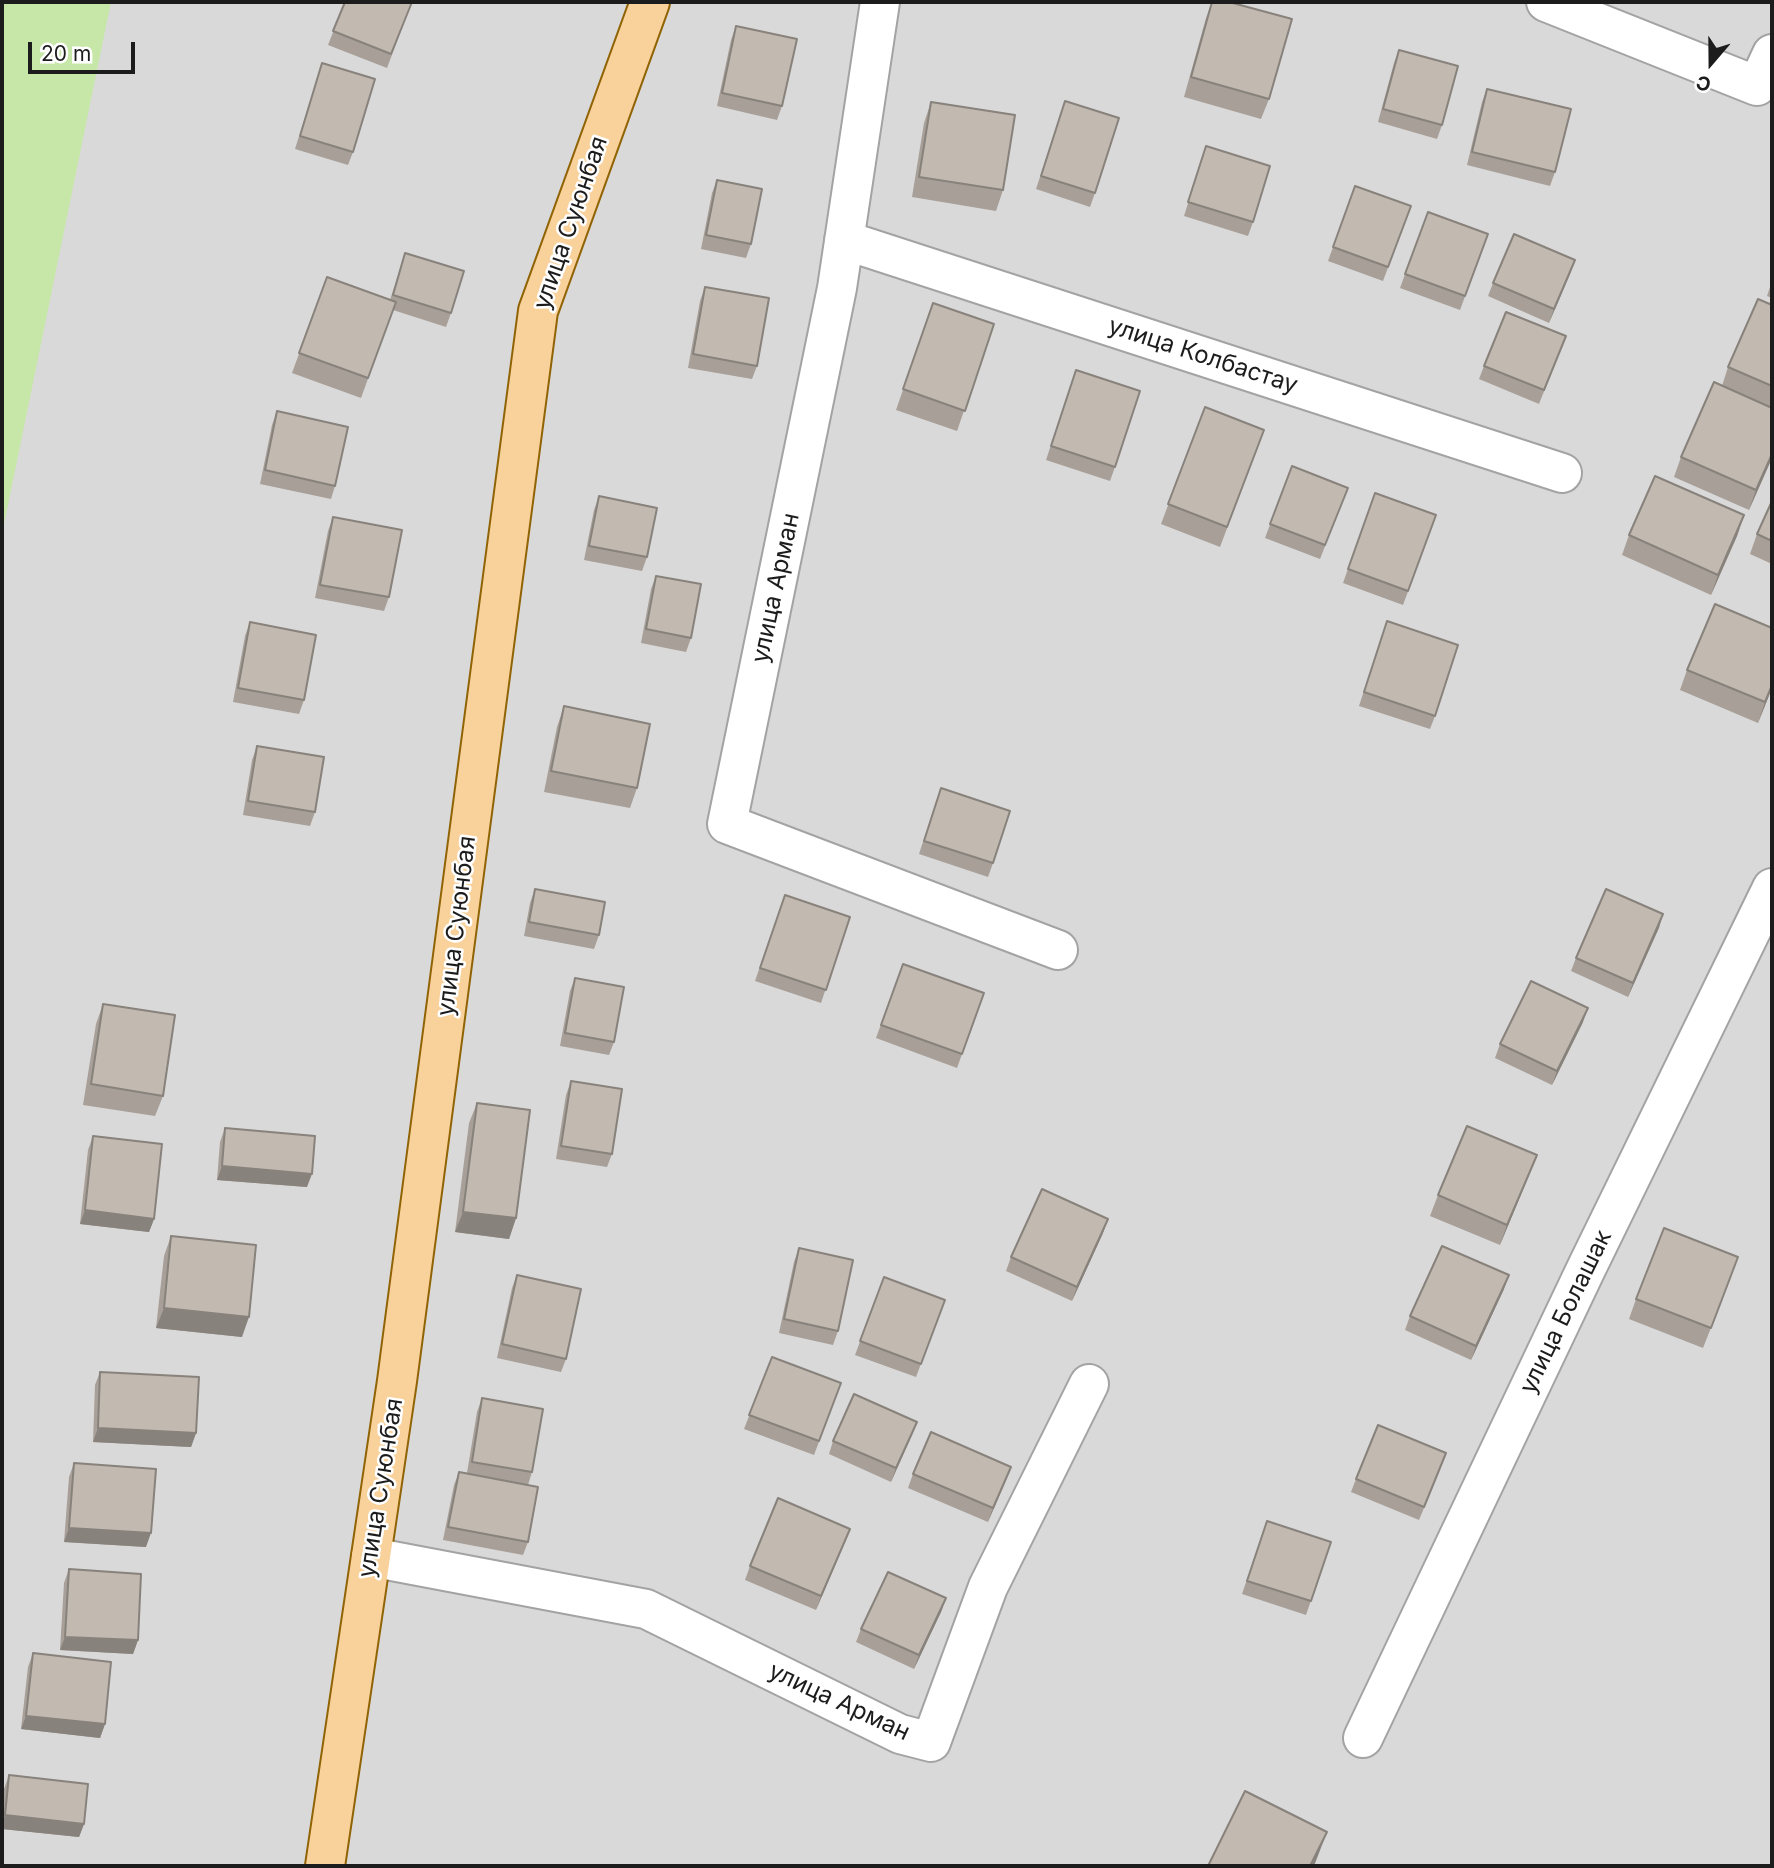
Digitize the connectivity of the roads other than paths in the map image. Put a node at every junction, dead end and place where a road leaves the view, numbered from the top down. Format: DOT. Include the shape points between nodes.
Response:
graph roads {
  1 [pos="650,2"];
  2 [pos="880,2"];
  3 [pos="1546,2"];
  4 [pos="1772,54"];
  5 [pos="844,240"];
  6 [pos="1562,473"];
  7 [pos="1772,888"];
  8 [pos="1058,950"];
  9 [pos="1089,1384"];
  10 [pos="371,1558"];
  11 [pos="1363,1738"];
  12 [pos="325,1866"];
  1 -- 10 [label="main road, улица Суюнбая" via="538,311"];
  2 -- 5 [label="street, улица Арман"];
  3 -- 4 [label="street" via="1757,86"];
  5 -- 6 [label="street, улица Колбастау"];
  5 -- 8 [label="street, улица Арман" via="727,824"];
  7 -- 11 [label="street, улица Болашак"];
  9 -- 10 [label="street, улица Арман" via="988,1587 931,1742 900,1734 646,1609"];
  10 -- 12 [label="main road, улица Суюнбая"];
}
